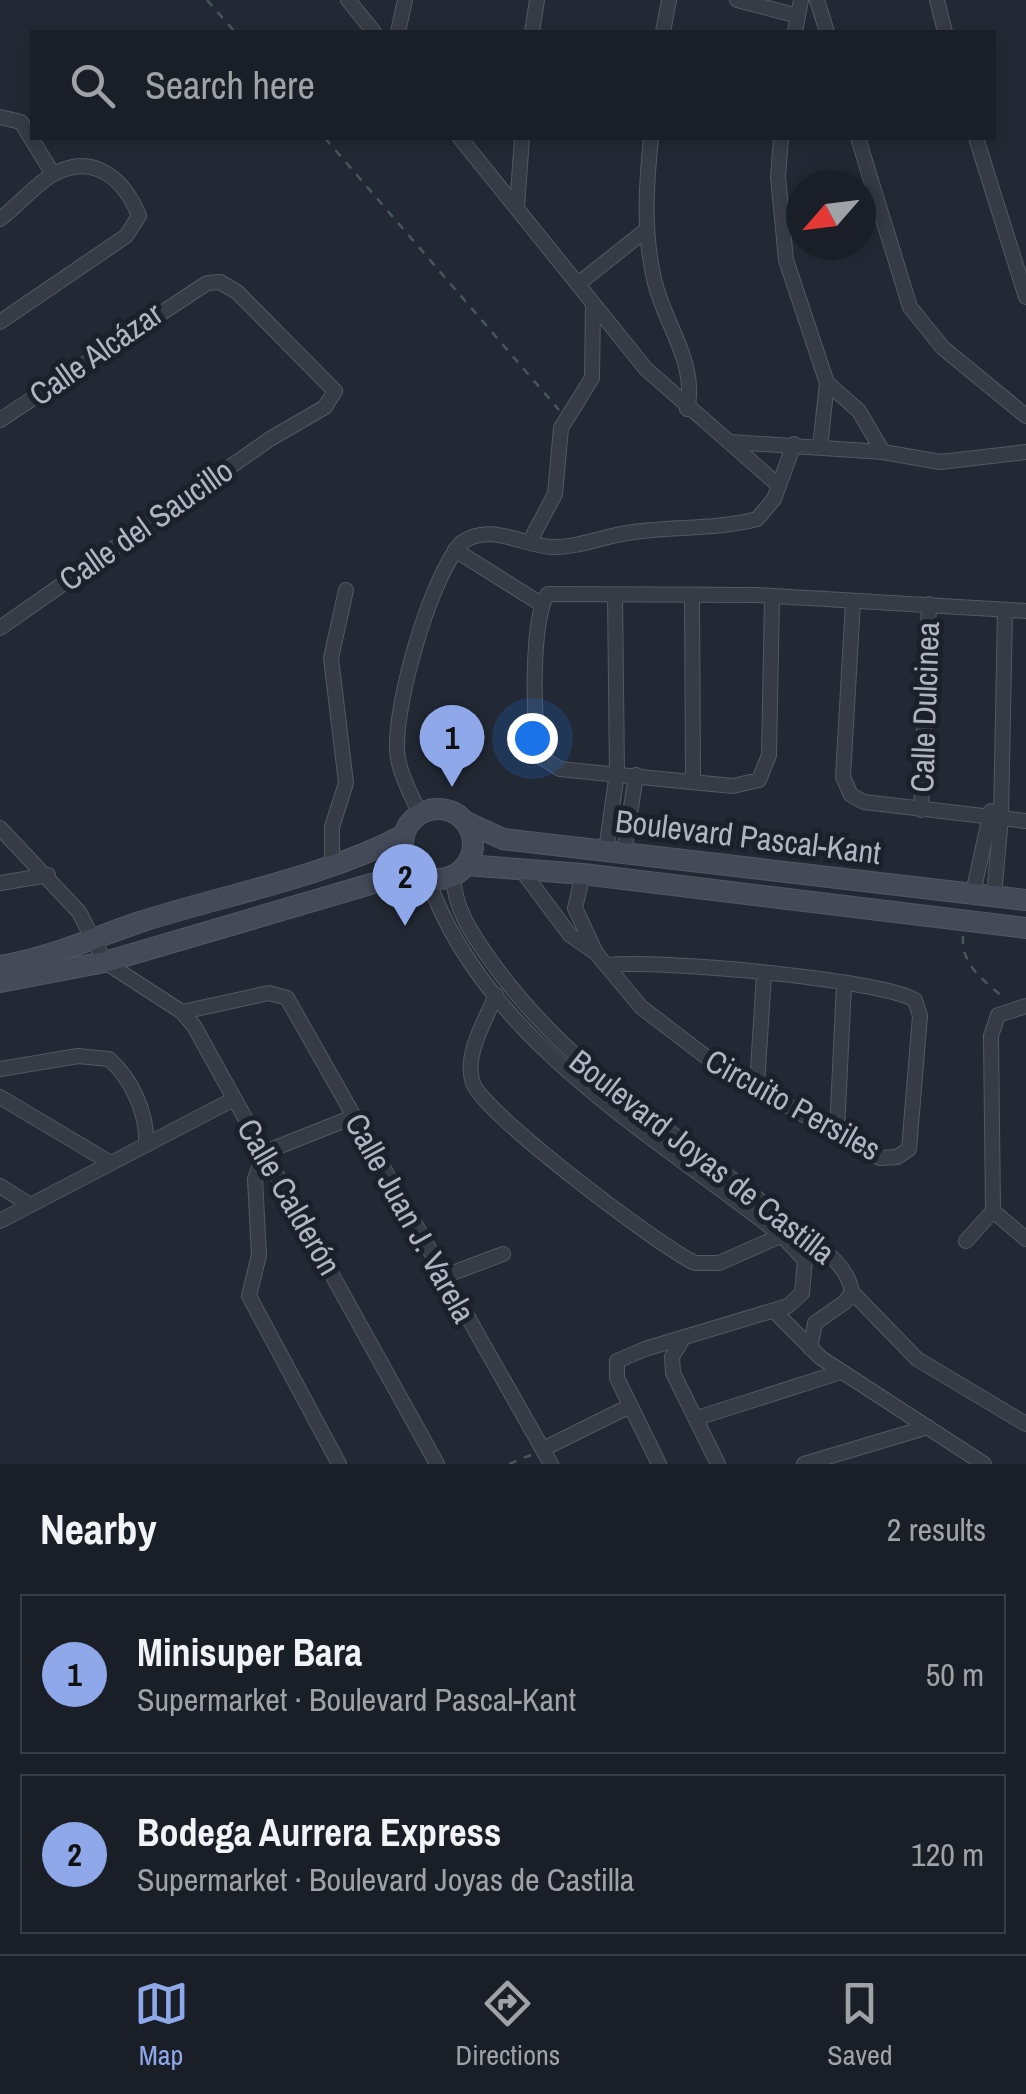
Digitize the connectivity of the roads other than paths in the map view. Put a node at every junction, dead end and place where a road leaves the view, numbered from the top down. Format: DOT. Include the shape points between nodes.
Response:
graph roads {
  1 [pos="348,0"];
  2 [pos="405,0"];
  3 [pos="537,0"];
  4 [pos="669,0"];
  5 [pos="737,0"];
  6 [pos="801,0"];
  7 [pos="817,0"];
  8 [pos="937,0"];
  9 [pos="798,16"];
  10 [pos="372,30"];
  11 [pos="398,30"];
  12 [pos="532,30"];
  13 [pos="663,30"];
  14 [pos="795,30"];
  15 [pos="826,30"];
  16 [pos="945,30"];
  17 [pos="0,117"];
  18 [pos="30,138"];
  19 [pos="31,140"];
  20 [pos="462,140"];
  21 [pos="522,140"];
  22 [pos="651,140"];
  23 [pos="781,140"];
  24 [pos="859,140"];
  25 [pos="977,140"];
  26 [pos="53,174"];
  27 [pos="517,207"];
  28 [pos="0,219"];
  29 [pos="646,230"];
  30 [pos="578,284"];
  31 [pos="192,288"];
  32 [pos="1026,297"];
  33 [pos="593,304"];
  34 [pos="0,322"];
  35 [pos="827,383"];
  36 [pos="687,409"];
  37 [pos="1026,416"];
  38 [pos="0,420"];
  39 [pos="730,442"];
  40 [pos="794,444"];
  41 [pos="820,447"];
  42 [pos="883,452"];
  43 [pos="1026,452"];
  44 [pos="777,484"];
  45 [pos="530,542"];
  46 [pos="456,550"];
  47 [pos="346,590"];
  48 [pos="615,595"];
  49 [pos="692,595"];
  50 [pos="772,599"];
  51 [pos="853,602"];
  52 [pos="542,604"];
  53 [pos="929,604"];
  54 [pos="1005,610"];
  55 [pos="1026,611"];
  56 [pos="0,628"];
  57 [pos="617,773"];
  58 [pos="636,775"];
  59 [pos="694,781"];
  60 [pos="921,810"];
  61 [pos="419,814"];
  62 [pos="994,818"];
  63 [pos="1026,821"];
  64 [pos="466,822"];
  65 [pos="0,828"];
  66 [pos="404,834"];
  67 [pos="615,851"];
  68 [pos="698,863"];
  69 [pos="332,865"];
  70 [pos="520,868"];
  71 [pos="460,870"];
  72 [pos="421,874"];
  73 [pos="582,874"];
  74 [pos="48,875"];
  75 [pos="0,883"];
  76 [pos="694,888"];
  77 [pos="984,894"];
  78 [pos="1026,900"];
  79 [pos="1026,928"];
  80 [pos="94,939"];
  81 [pos="596,953"];
  82 [pos="105,962"];
  83 [pos="608,965"];
  84 [pos="0,966"];
  85 [pos="764,975"];
  86 [pos="0,982"];
  87 [pos="844,985"];
  88 [pos="496,995"];
  89 [pos="1020,1007"];
  90 [pos="182,1012"];
  91 [pos="0,1068"];
  92 [pos="757,1085"];
  93 [pos="0,1097"];
  94 [pos="234,1100"];
  95 [pos="353,1117"];
  96 [pos="836,1130"];
  97 [pos="146,1146"];
  98 [pos="264,1152"];
  99 [pos="108,1162"];
  100 [pos="0,1186"];
  101 [pos="30,1205"];
  102 [pos="993,1211"];
  103 [pos="0,1221"];
  104 [pos="788,1232"];
  105 [pos="1026,1239"];
  106 [pos="966,1241"];
  107 [pos="503,1254"];
  108 [pos="442,1278"];
  109 [pos="852,1292"];
  110 [pos="775,1312"];
  111 [pos="682,1340"];
  112 [pos="810,1348"];
  113 [pos="841,1372"];
  114 [pos="630,1406"];
  115 [pos="696,1418"];
  116 [pos="1026,1424"];
  117 [pos="928,1427"];
  118 [pos="543,1449"];
  119 [pos="338,1464"];
  120 [pos="436,1464"];
  121 [pos="551,1464"];
  122 [pos="659,1464"];
  123 [pos="718,1464"];
  124 [pos="804,1464"];
  125 [pos="984,1464"];
  1 -- 10 [label="street"];
  2 -- 11 [label="street"];
  3 -- 12 [label="street"];
  4 -- 13 [label="street"];
  5 -- 9 [label="street"];
  6 -- 9 [label="street"];
  7 -- 15 [label="street"];
  8 -- 16 [label="street"];
  9 -- 14 [label="street"];
  17 -- 18 [label="street" via="20,122"];
  19 -- 26 [label="street"];
  20 -- 27 [label="street"];
  21 -- 27 [label="street"];
  22 -- 29 [label="street"];
  23 -- 35 [label="street" via="786,260"];
  24 -- 37 [label="street" via="910,307 943,348"];
  25 -- 32 [label="street"];
  26 -- 28 [label="street"];
  26 -- 34 [label="street" via="85,165 113,176 134,203 136,225"];
  27 -- 30 [label="street"];
  29 -- 30 [label="street"];
  29 -- 36 [label="street" via="656,286 689,378"];
  30 -- 33 [label="street"];
  31 -- 38 [label="street, Calle Alcázar"];
  31 -- 56 [label="street, Calle del Saucillo" via="220,282 237,292 335,396"];
  33 -- 36 [label="street"];
  33 -- 45 [label="street" via="592,378 566,418 554,494"];
  35 -- 41 [label="street"];
  35 -- 42 [label="street" via="858,411"];
  36 -- 39 [label="street"];
  39 -- 40 [label="street"];
  39 -- 44 [label="street"];
  40 -- 41 [label="street"];
  40 -- 44 [label="street"];
  41 -- 42 [label="street"];
  42 -- 43 [label="street" via="940,462"];
  44 -- 45 [label="street" via="767,510 742,524 624,534 574,546"];
  45 -- 46 [label="street" via="485,534 469,537"];
  46 -- 52 [label="street"];
  46 -- 61 [label="street" via="432,590 398,733 399,765"];
  47 -- 69 [label="street" via="331,658 346,783 332,827"];
  48 -- 49 [label="street"];
  48 -- 52 [label="street" via="562,592 548,594"];
  48 -- 57 [label="street"];
  49 -- 50 [label="street"];
  49 -- 59 [label="street"];
  50 -- 51 [label="street"];
  50 -- 59 [label="street" via="771,726 763,774 742,786"];
  51 -- 53 [label="street"];
  51 -- 60 [label="street" via="843,778 864,802"];
  52 -- 57 [label="street" via="541,757 560,768"];
  53 -- 54 [label="street"];
  53 -- 60 [label="street, Calle Dulcinea"];
  54 -- 55 [label="street"];
  54 -- 62 [label="street" via="1000,800"];
  57 -- 58 [label="street"];
  57 -- 67 [label="street"];
  58 -- 59 [label="street"];
  58 -- 67 [label="street"];
  60 -- 62 [label="street"];
  61 -- 64 [label="street" via="444,809"];
  61 -- 66 [label="street"];
  62 -- 63 [label="street"];
  62 -- 77 [label="street"];
  64 -- 67 [label="street, Boulevard Pascal-Kant" via="503,839"];
  64 -- 71 [label="street" via="472,851"];
  65 -- 74 [label="street"];
  66 -- 69 [label="street"];
  66 -- 72 [label="street" via="402,848"];
  67 -- 68 [label="street, Boulevard Pascal-Kant"];
  68 -- 76 [label="street"];
  68 -- 77 [label="street, Boulevard Pascal-Kant"];
  69 -- 80 [label="street"];
  70 -- 71 [label="street, Boulevard Pascal-Kant"];
  70 -- 73 [label="street, Boulevard Pascal-Kant"];
  70 -- 81 [label="street, Circuito Persiles" via="570,935"];
  71 -- 72 [label="street"];
  71 -- 104 [label="street, Boulevard Joyas de Castilla" via="460,913 508,986 562,1047"];
  72 -- 82 [label="street"];
  72 -- 88 [label="street, Boulevard Joyas de Castilla"];
  73 -- 76 [label="street, Boulevard Pascal-Kant"];
  73 -- 81 [label="street, Circuito Persiles" via="574,908"];
  74 -- 75 [label="street"];
  74 -- 80 [label="street"];
  76 -- 79 [label="street, Boulevard Pascal-Kant"];
  77 -- 78 [label="street, Boulevard Pascal-Kant"];
  80 -- 82 [label="street"];
  80 -- 84 [label="street"];
  81 -- 83 [label="street, Circuito Persiles"];
  82 -- 86 [label="street"];
  82 -- 90 [label="street, Calle Calderón"];
  83 -- 85 [label="street, Circuito Persiles"];
  83 -- 92 [label="street, Circuito Persiles" via="641,1007 692,1048"];
  85 -- 87 [label="street, Circuito Persiles"];
  85 -- 92 [label="street"];
  87 -- 96 [label="street"];
  87 -- 96 [label="street, Circuito Persiles" via="906,994 920,1016 909,1149 880,1158"];
  88 -- 104 [label="street, Boulevard Joyas de Castilla" via="578,1079"];
  88 -- 104 [label="street" via="475,1047 473,1084 529,1141 695,1263 719,1263"];
  89 -- 102 [label="street" via="998,1015 992,1036"];
  90 -- 94 [label="street, Calle Calderón"];
  90 -- 95 [label="street, Calle Juan J. Varela" via="277,992 287,998"];
  91 -- 97 [label="street" via="78,1056 109,1059 144,1117"];
  92 -- 96 [label="street, Circuito Persiles"];
  93 -- 99 [label="street"];
  94 -- 97 [label="street"];
  94 -- 98 [label="street, Calle Calderón"];
  95 -- 98 [label="street"];
  95 -- 108 [label="street, Calle Juan J. Varela"];
  97 -- 99 [label="street"];
  98 -- 119 [label="street" via="253,1194 259,1255 248,1296"];
  98 -- 120 [label="street, Calle Calderón"];
  99 -- 101 [label="street"];
  100 -- 101 [label="street"];
  101 -- 103 [label="street"];
  102 -- 105 [label="street"];
  102 -- 106 [label="street"];
  104 -- 109 [label="street, Boulevard Joyas de Castilla" via="840,1264"];
  104 -- 110 [label="street, Boulevard Joyas de Castilla" via="805,1260 802,1292"];
  107 -- 108 [label="street"];
  108 -- 118 [label="street, Calle Juan J. Varela"];
  109 -- 112 [label="street" via="815,1323"];
  109 -- 116 [label="street, Boulevard Joyas de Castilla" via="917,1359"];
  110 -- 111 [label="street"];
  110 -- 112 [label="street"];
  111 -- 114 [label="street" via="628,1354 615,1368"];
  111 -- 115 [label="street" via="671,1365"];
  112 -- 113 [label="street"];
  113 -- 115 [label="street"];
  113 -- 117 [label="street"];
  114 -- 118 [label="street"];
  114 -- 122 [label="street"];
  115 -- 123 [label="street"];
  117 -- 124 [label="street"];
  117 -- 125 [label="street"];
  118 -- 121 [label="street, Calle Juan J. Varela"];
}
